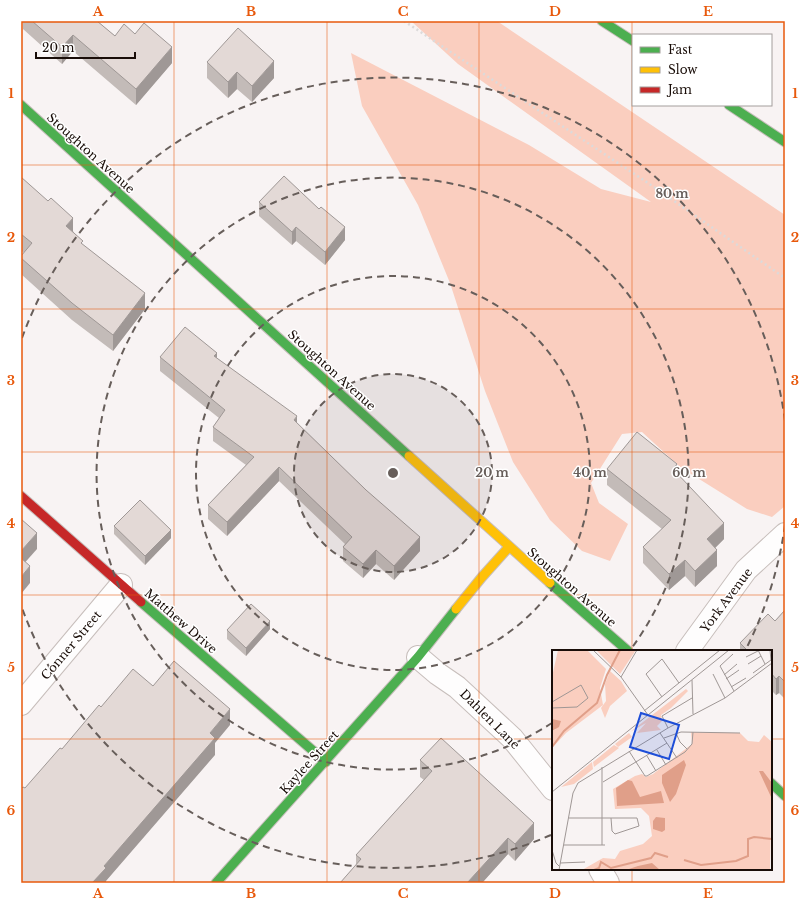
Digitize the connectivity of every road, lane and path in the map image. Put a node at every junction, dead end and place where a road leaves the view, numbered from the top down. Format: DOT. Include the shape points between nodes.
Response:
graph roads {
  1 [pos="404,21"];
  2 [pos="602,21"];
  3 [pos="632,40"];
  4 [pos="21,106"];
  5 [pos="731,106"];
  6 [pos="785,142"];
  7 [pos="785,278"];
  8 [pos="21,496"];
  9 [pos="785,534"];
  10 [pos="509,547"];
  11 [pos="121,585"];
  12 [pos="627,650"];
  13 [pos="688,650"];
  14 [pos="418,657"];
  15 [pos="21,704"];
  16 [pos="326,762"];
  17 [pos="772,783"];
  18 [pos="552,788"];
  19 [pos="785,796"];
  20 [pos="601,870"];
  21 [pos="216,883"];
  22 [pos="608,883"];
  1 -- 7 [label="path" via="651,185"];
  2 -- 3 [label="street"];
  4 -- 10 [label="street, Stoughton Avenue"];
  5 -- 6 [label="street"];
  8 -- 11 [label="street, Matthew Drive"];
  9 -- 13 [label="street, York Avenue" via="746,570"];
  10 -- 12 [label="street, Stoughton Avenue"];
  10 -- 14 [label="street, Kaylee Street"];
  11 -- 15 [label="street, Conner Street"];
  11 -- 16 [label="street, Matthew Drive"];
  14 -- 16 [label="street, Kaylee Street"];
  14 -- 18 [label="street, Dahlen Lane" via="458,687 512,738"];
  16 -- 21 [label="street, Kaylee Street"];
  17 -- 19 [label="street"];
  20 -- 22 [label="street"];
}
